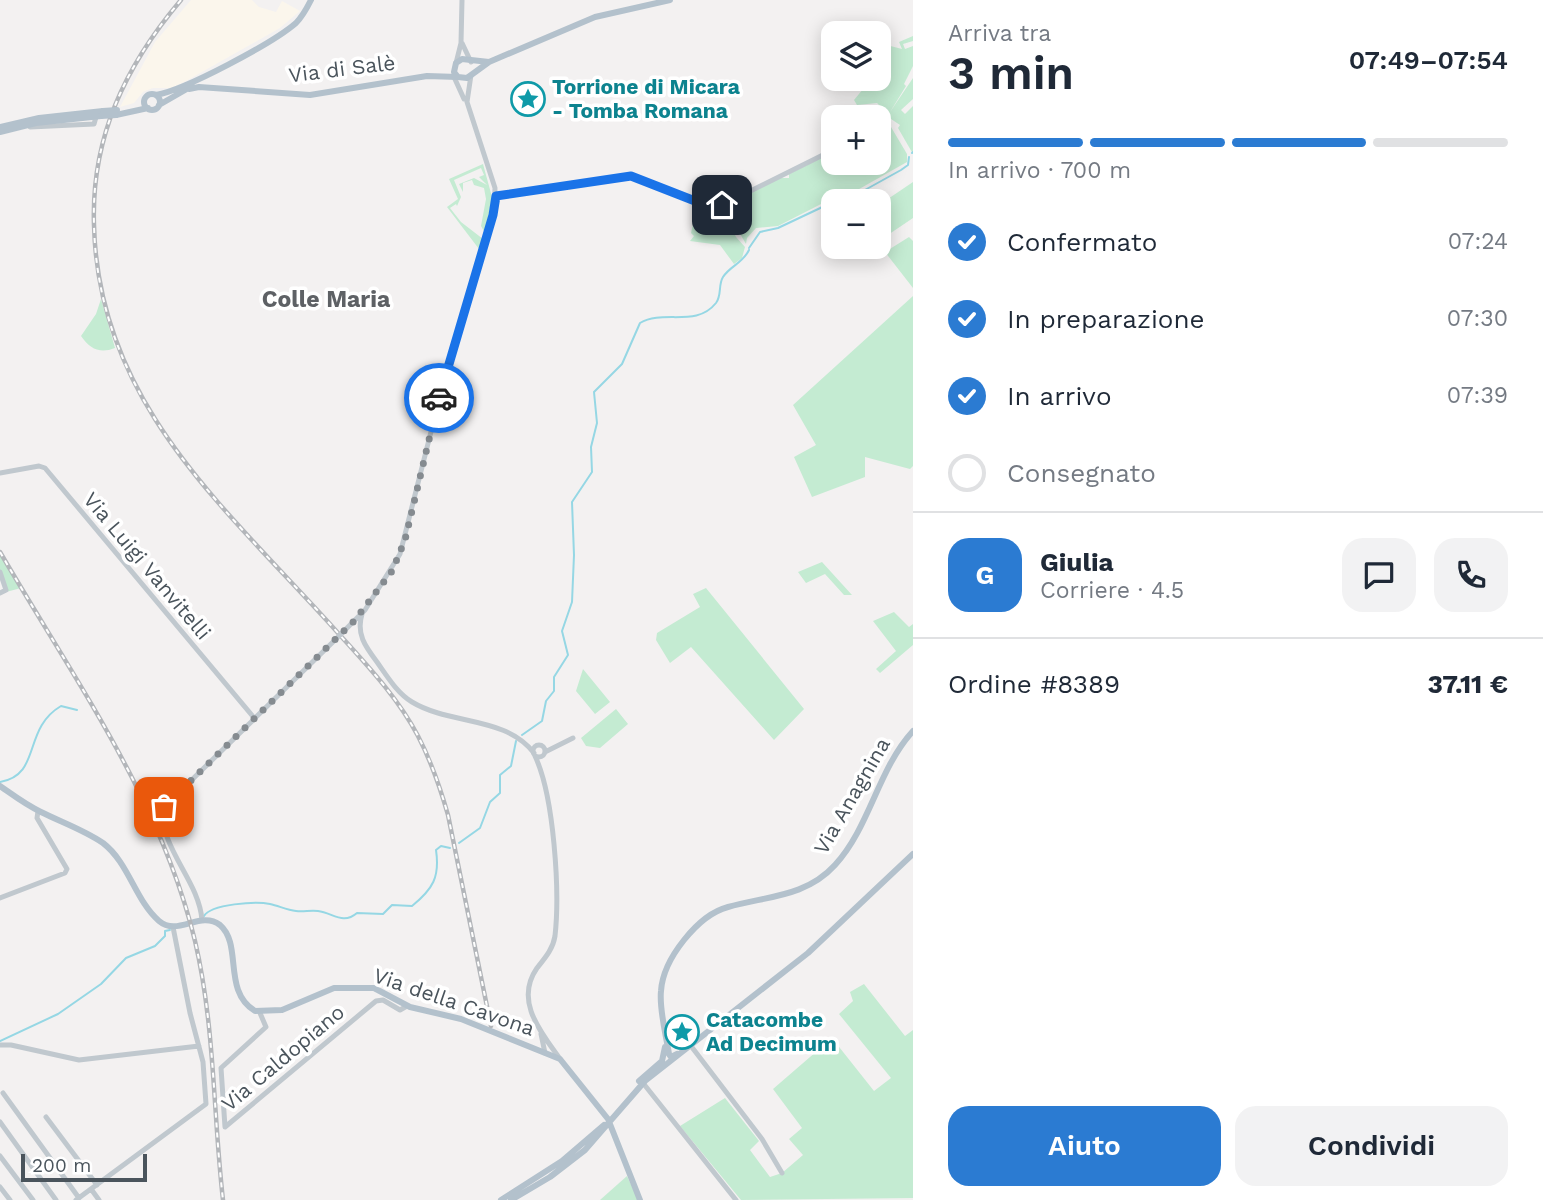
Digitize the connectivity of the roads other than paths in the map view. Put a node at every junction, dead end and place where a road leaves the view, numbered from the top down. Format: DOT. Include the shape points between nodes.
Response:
graph roads {
  1 [pos="311,0"];
  2 [pos="463,0"];
  3 [pos="670,0"];
  4 [pos="461,40"];
  5 [pos="468,60"];
  6 [pos="456,62"];
  7 [pos="489,62"];
  8 [pos="471,75"];
  9 [pos="457,78"];
  10 [pos="198,80"];
  11 [pos="189,89"];
  12 [pos="156,94"];
  13 [pos="144,100"];
  14 [pos="467,105"];
  15 [pos="158,106"];
  16 [pos="148,108"];
  17 [pos="116,112"];
  18 [pos="99,117"];
  19 [pos="0,129"];
  20 [pos="821,156"];
  21 [pos="496,196"];
  22 [pos="0,473"];
  23 [pos="0,572"];
  24 [pos="0,593"];
  25 [pos="363,612"];
  26 [pos="255,719"];
  27 [pos="913,731"];
  28 [pos="573,738"];
  29 [pos="527,744"];
  30 [pos="542,750"];
  31 [pos="535,755"];
  32 [pos="542,771"];
  33 [pos="0,786"];
  34 [pos="38,811"];
  35 [pos="913,854"];
  36 [pos="0,898"];
  37 [pos="202,920"];
  38 [pos="173,927"];
  39 [pos="407,1006"];
  40 [pos="260,1013"];
  41 [pos="540,1031"];
  42 [pos="666,1032"];
  43 [pos="705,1036"];
  44 [pos="0,1045"];
  45 [pos="199,1046"];
  46 [pos="691,1046"];
  47 [pos="530,1047"];
  48 [pos="548,1049"];
  49 [pos="643,1083"];
  50 [pos="3,1093"];
  51 [pos="46,1117"];
  52 [pos="609,1121"];
  53 [pos="0,1122"];
  54 [pos="0,1156"];
  55 [pos="553,1172"];
  56 [pos="782,1173"];
  57 [pos="97,1185"];
  58 [pos="0,1187"];
  59 [pos="91,1189"];
  60 [pos="77,1199"];
  61 [pos="10,1200"];
  62 [pos="33,1200"];
  63 [pos="56,1200"];
  64 [pos="99,1200"];
  65 [pos="501,1200"];
  66 [pos="512,1200"];
  67 [pos="640,1200"];
  68 [pos="736,1200"];
  1 -- 10 [label="main road" via="291,27"];
  2 -- 4 [label="street"];
  3 -- 7 [label="main road" via="598,16"];
  4 -- 5 [label="street"];
  4 -- 6 [label="street"];
  5 -- 6 [label="main road"];
  5 -- 7 [label="main road"];
  5 -- 8 [label="main road"];
  6 -- 9 [label="main road"];
  7 -- 8 [label="main road"];
  8 -- 9 [label="main road"];
  8 -- 14 [label="street"];
  9 -- 11 [label="main road, Via di Salè" via="429,76 307,95"];
  9 -- 14 [label="street"];
  10 -- 11 [label="main road"];
  10 -- 12 [label="main road"];
  11 -- 15 [label="main road"];
  12 -- 13 [label="main road"];
  12 -- 15 [label="main road"];
  13 -- 16 [label="main road"];
  13 -- 17 [label="main road"];
  14 -- 21 [label="street"];
  15 -- 16 [label="main road"];
  16 -- 17 [label="main road"];
  17 -- 18 [label="main road, bridge"];
  18 -- 19 [label="main road"];
  18 -- 19 [label="main road" via="39,118"];
  20 -- 21 [label="street" via="722,205 695,201 631,176"];
  21 -- 25 [label="street" via="402,549"];
  22 -- 26 [label="street, Via Luigi Vanvitelli" via="44,468"];
  23 -- 24 [label="street" via="6,590"];
  25 -- 26 [label="street, bridge"];
  25 -- 29 [label="street" via="362,640 408,699 512,734"];
  26 -- 37 [label="street" via="162,810 170,841 195,890"];
  27 -- 42 [label="main road, Via Anagnina" via="844,854 829,871 791,894 723,908 698,925 663,978 660,995"];
  28 -- 30 [label="street"];
  29 -- 30 [label="street"];
  29 -- 31 [label="street"];
  30 -- 31 [label="street"];
  30 -- 31 [label="street"];
  30 -- 32 [label="street"];
  31 -- 32 [label="street"];
  32 -- 41 [label="street" via="553,830 555,928 552,947 528,989 529,1008"];
  33 -- 34 [label="main road"];
  34 -- 36 [label="street" via="37,818 65,873"];
  34 -- 38 [label="main road" via="103,844 120,860 159,921"];
  35 -- 43 [label="main road, Via Anagnina" via="814,947"];
  37 -- 38 [label="main road"];
  37 -- 40 [label="main road" via="215,922 224,930 239,995"];
  38 -- 45 [label="street"];
  39 -- 40 [label="main road, Via della Cavona" via="376,989 341,987 282,1010"];
  39 -- 40 [label="street, Via Caldopiano" via="400,1010 376,1001 225,1127 221,1068 266,1027"];
  39 -- 47 [label="main road, Via della Cavona" via="458,1018"];
  41 -- 47 [label="street"];
  41 -- 48 [label="street"];
  42 -- 43 [label="main road, Via Anagnina" via="672,1056"];
  42 -- 52 [label="main road, Via Anagnina" via="662,1060 637,1083"];
  43 -- 46 [label="main road, Via Anagnina"];
  44 -- 45 [label="street" via="78,1060"];
  45 -- 57 [label="street" via="205,1105"];
  46 -- 49 [label="main road, Via Anagnina"];
  46 -- 56 [label="street" via="762,1139"];
  47 -- 48 [label="main road, Via della Cavona"];
  48 -- 52 [label="main road, Via della Cavona"];
  49 -- 52 [label="main road, Via Anagnina"];
  49 -- 68 [label="street"];
  50 -- 60 [label="street"];
  51 -- 57 [label="street"];
  52 -- 55 [label="main road, Via Anagnina" via="587,1149"];
  52 -- 67 [label="main road, Via della Cavona"];
  53 -- 63 [label="street"];
  54 -- 62 [label="street"];
  55 -- 65 [label="main road, Via Anagnina"];
  55 -- 66 [label="main road, Via Anagnina"];
  57 -- 59 [label="street"];
  58 -- 61 [label="street"];
  59 -- 60 [label="street"];
  59 -- 64 [label="street"];
}
